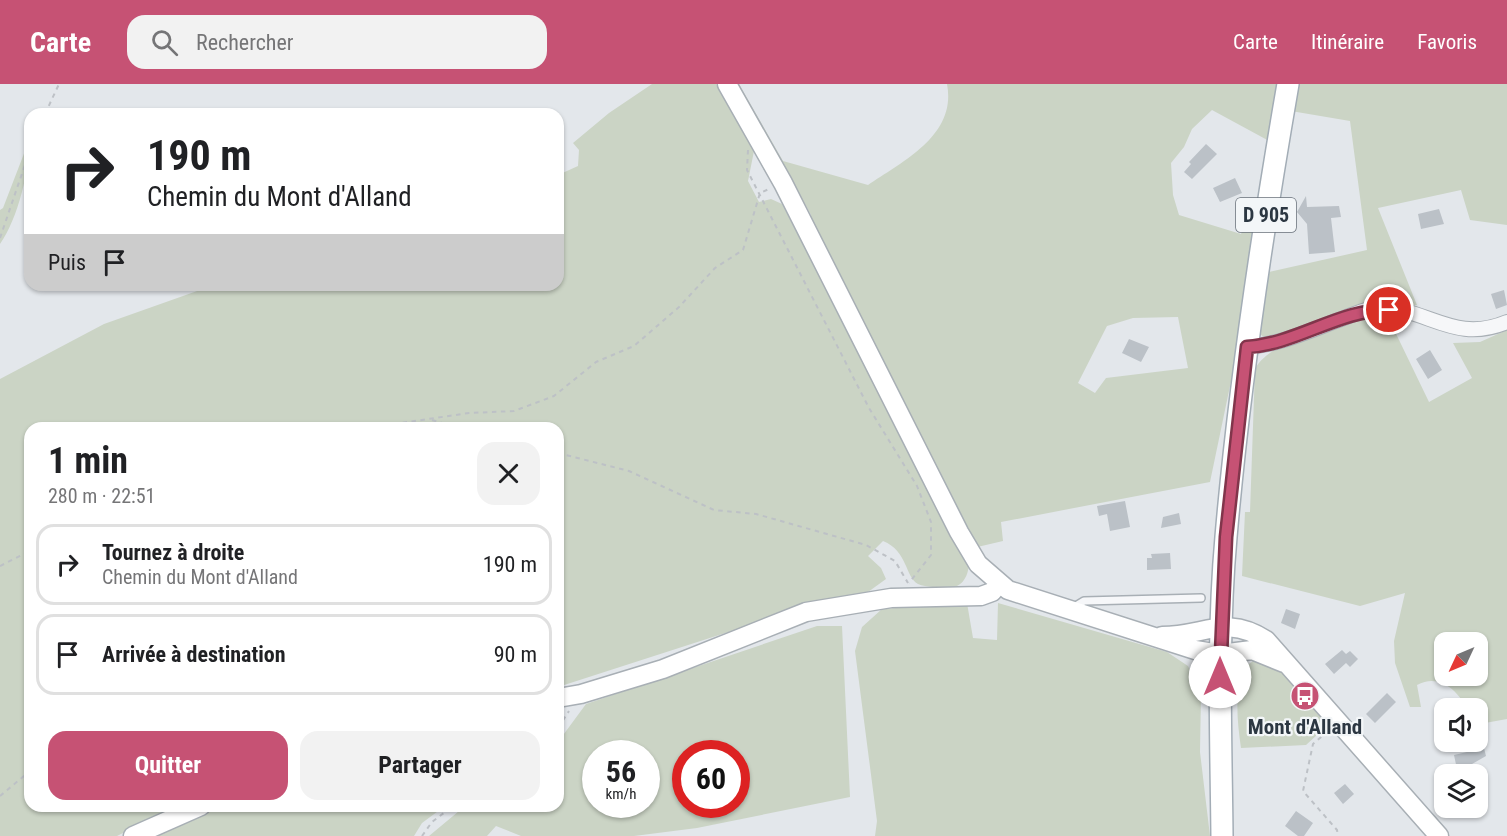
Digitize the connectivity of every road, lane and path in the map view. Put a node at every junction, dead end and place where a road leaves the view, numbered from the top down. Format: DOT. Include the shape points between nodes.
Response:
graph roads {
  1 [pos="59,84"];
  2 [pos="727,84"];
  3 [pos="1288,84"];
  4 [pos="48,108"];
  5 [pos="743,141"];
  6 [pos="24,167"];
  7 [pos="783,183"];
  8 [pos="760,194"];
  9 [pos="0,237"];
  10 [pos="1507,322"];
  11 [pos="1247,347"];
  12 [pos="430,420"];
  13 [pos="414,422"];
  14 [pos="437,422"];
  15 [pos="564,455"];
  16 [pos="24,554"];
  17 [pos="0,566"];
  18 [pos="984,571"];
  19 [pos="999,584"];
  20 [pos="912,590"];
  21 [pos="955,595"];
  22 [pos="1201,598"];
  23 [pos="1070,612"];
  24 [pos="1221,626"];
  25 [pos="1153,636"];
  26 [pos="1220,654"];
  27 [pos="1284,663"];
  28 [pos="564,697"];
  29 [pos="1339,722"];
  30 [pos="24,776"];
  31 [pos="0,796"];
  32 [pos="187,812"];
  33 [pos="445,812"];
  34 [pos="133,836"];
  35 [pos="422,836"];
  36 [pos="1222,836"];
  37 [pos="1338,836"];
  38 [pos="1439,836"];
  1 -- 4 [label="path"];
  2 -- 7 [label="street"];
  3 -- 11 [label="main road, D 905"];
  5 -- 8 [label="path" via="748,150 747,170"];
  6 -- 9 [label="path"];
  7 -- 8 [label="path"];
  7 -- 18 [label="street" via="959,532"];
  8 -- 12 [label="path" via="743,250 715,268 679,307 634,346 596,362 554,396 514,411"];
  8 -- 20 [label="path" via="869,408 917,486 931,522 931,555"];
  10 -- 11 [label="street" via="1471,330 1450,328 1409,310 1369,309 1275,343"];
  11 -- 24 [label="main road, D 905" via="1226,537"];
  12 -- 13 [label="path"];
  12 -- 14 [label="path"];
  15 -- 20 [label="path" via="629,471 714,510 756,514 866,545 895,561"];
  16 -- 17 [label="path"];
  18 -- 19 [label="street"];
  18 -- 21 [label="street"];
  19 -- 21 [label="street" via="981,596"];
  19 -- 23 [label="street"];
  20 -- 21 [label="street"];
  20 -- 28 [label="street" via="806,612 663,669"];
  22 -- 23 [label="lane" via="1084,601"];
  23 -- 25 [label="street"];
  24 -- 25 [label="street" via="1177,636"];
  24 -- 26 [label="main road, D 905"];
  24 -- 27 [label="street" via="1251,631 1266,640"];
  25 -- 26 [label="street"];
  26 -- 27 [label="street" via="1252,650"];
  26 -- 36 [label="main road, D 905"];
  27 -- 29 [label="street"];
  29 -- 37 [label="path" via="1313,744 1303,791"];
  29 -- 38 [label="street"];
  30 -- 31 [label="path"];
  32 -- 34 [label="street"];
  33 -- 35 [label="path"];
}
